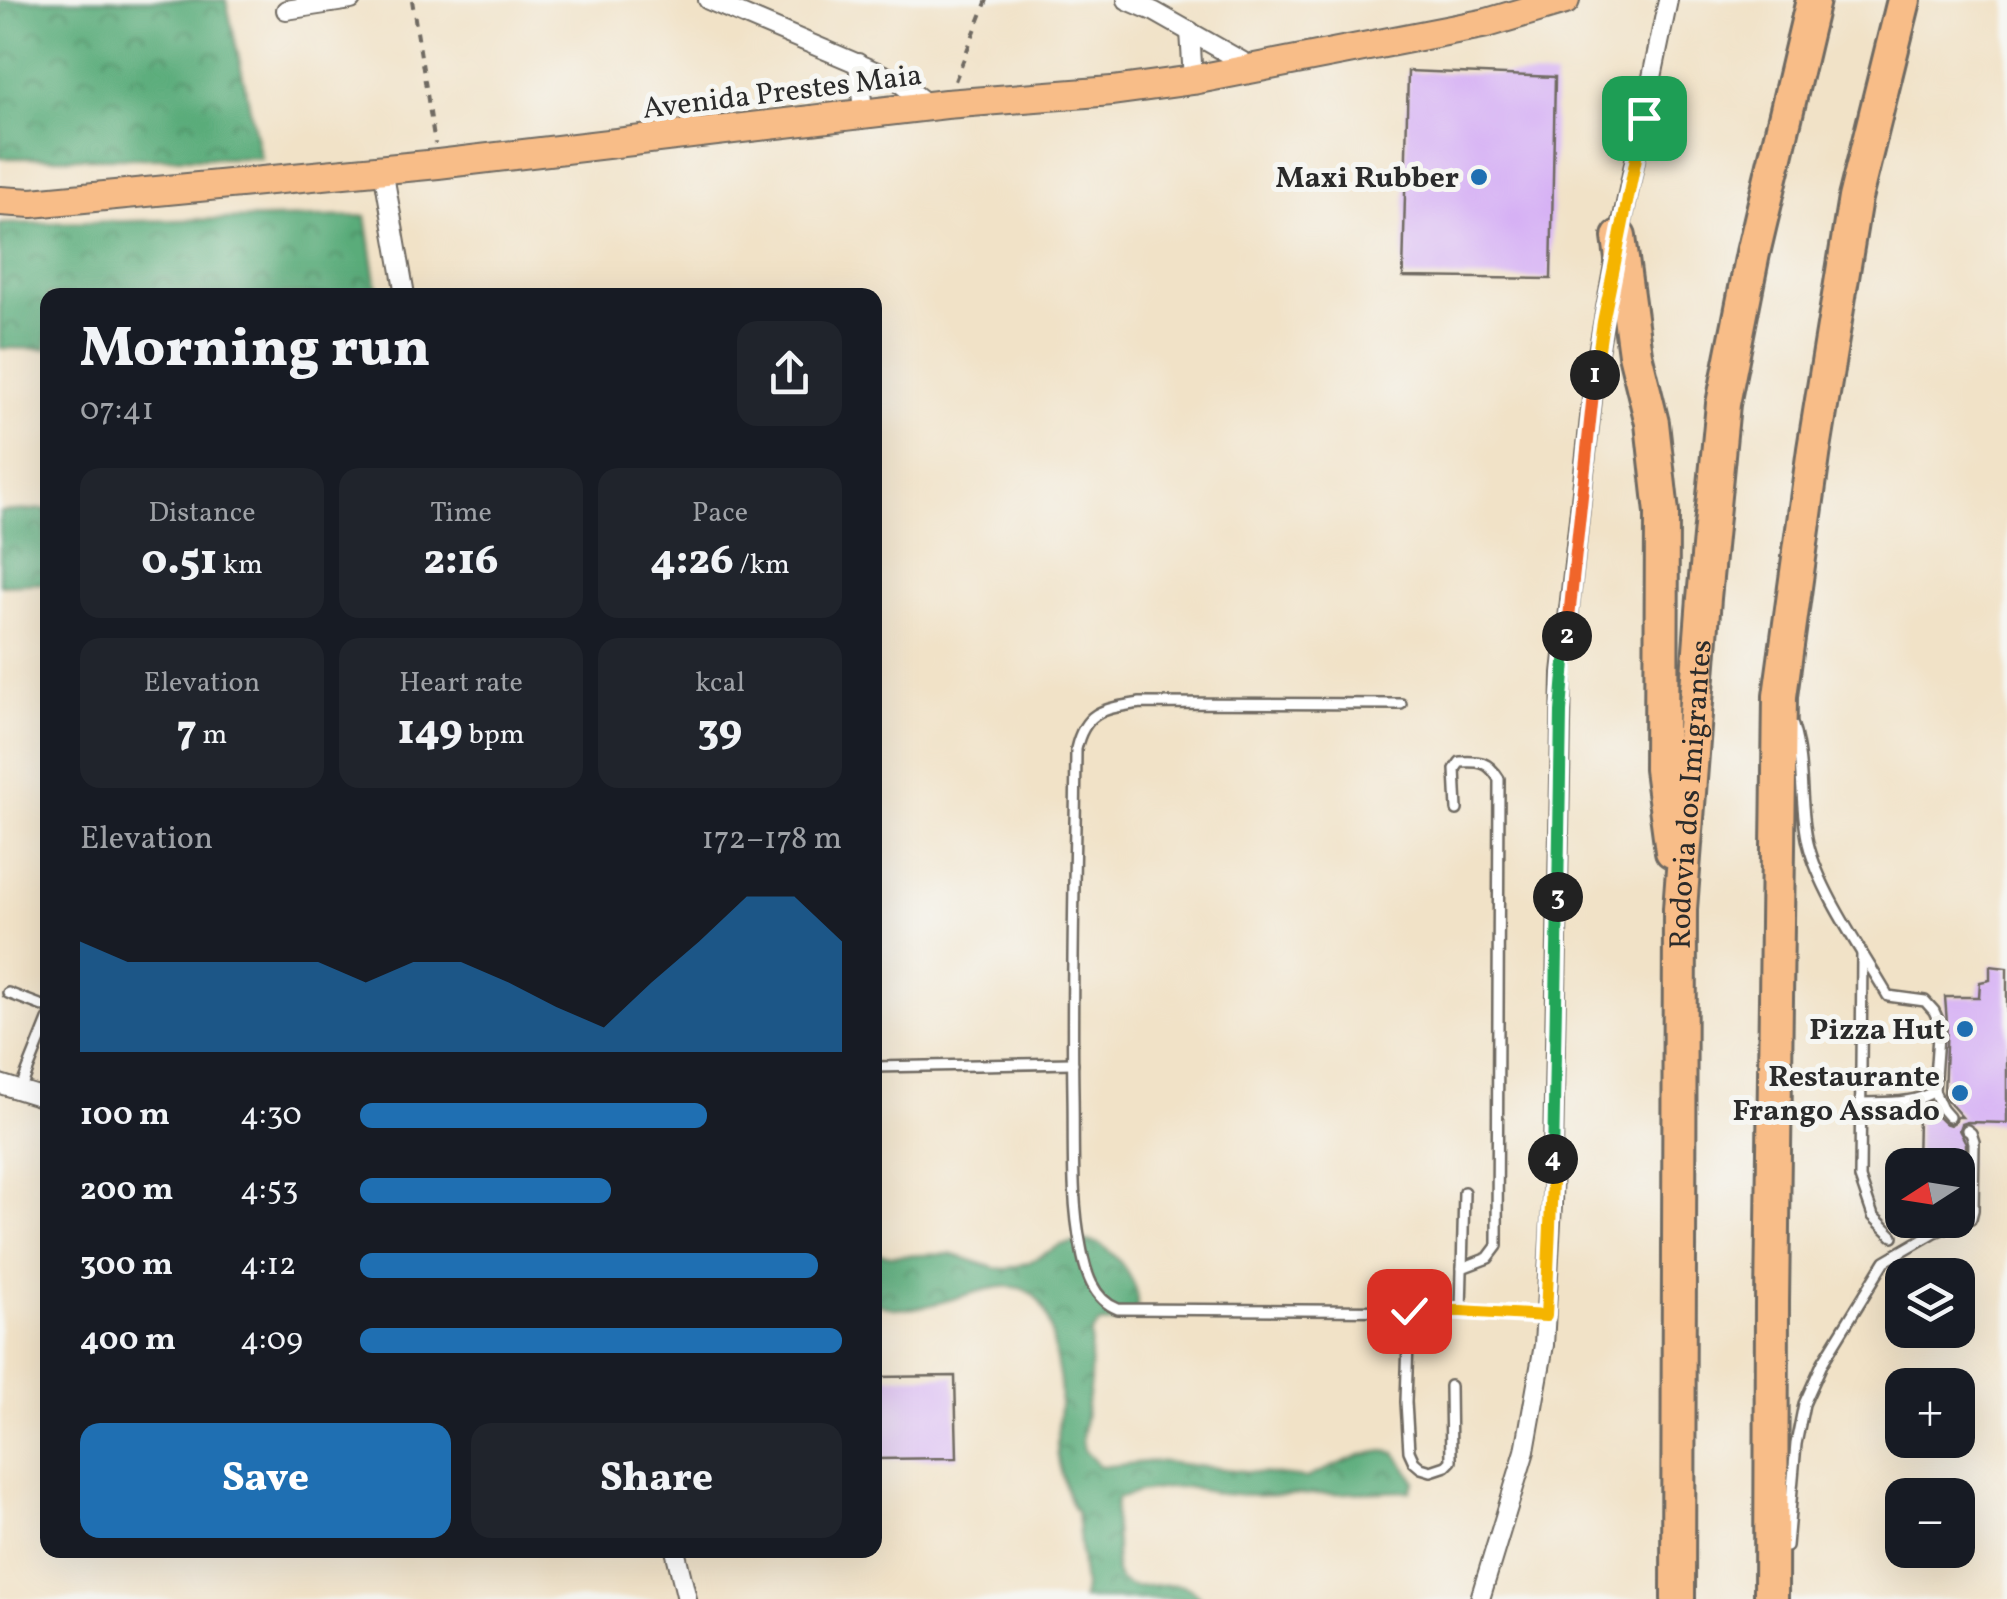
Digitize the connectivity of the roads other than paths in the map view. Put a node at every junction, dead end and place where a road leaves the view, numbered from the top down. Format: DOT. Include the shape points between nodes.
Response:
graph roads {
  1 [pos="351,0"];
  2 [pos="708,0"];
  3 [pos="1127,0"];
  4 [pos="1668,0"];
  5 [pos="1813,0"];
  6 [pos="1904,0"];
  7 [pos="1549,2"];
  8 [pos="1158,6"];
  9 [pos="286,10"];
  10 [pos="1485,11"];
  11 [pos="1190,31"];
  12 [pos="858,63"];
  13 [pos="1255,69"];
  14 [pos="1193,80"];
  15 [pos="938,105"];
  16 [pos="860,114"];
  17 [pos="383,169"];
  18 [pos="0,201"];
  19 [pos="1620,237"];
  20 [pos="404,288"];
  21 [pos="1780,696"];
  22 [pos="1401,704"];
  23 [pos="1457,810"];
  24 [pos="1680,910"];
  25 [pos="1862,952"];
  26 [pos="8,993"];
  27 [pos="40,1005"];
  28 [pos="40,1040"];
  29 [pos="1073,1063"];
  30 [pos="882,1066"];
  31 [pos="0,1084"];
  32 [pos="20,1090"];
  33 [pos="1934,1091"];
  34 [pos="40,1096"];
  35 [pos="1860,1103"];
  36 [pos="1949,1117"];
  37 [pos="1967,1130"];
  38 [pos="1464,1192"];
  39 [pos="1885,1228"];
  40 [pos="1462,1268"];
  41 [pos="1409,1311"];
  42 [pos="1461,1311"];
  43 [pos="1546,1316"];
  44 [pos="1450,1386"];
  45 [pos="677,1558"];
  46 [pos="1786,1560"];
  47 [pos="687,1599"];
  48 [pos="1480,1599"];
  49 [pos="1678,1599"];
  50 [pos="1771,1599"];
  1 -- 9 [label="street"];
  2 -- 12 [label="street"];
  3 -- 8 [label="street"];
  4 -- 19 [label="street"];
  5 -- 24 [label="highway, Rodovia dos Imigrantes" via="1723,404"];
  6 -- 21 [label="highway" via="1854,198"];
  7 -- 10 [label="main road, Avenida Prestes Maia"];
  8 -- 11 [label="street"];
  10 -- 13 [label="main road, Avenida Prestes Maia"];
  11 -- 13 [label="street"];
  11 -- 14 [label="street"];
  12 -- 15 [label="street"];
  12 -- 16 [label="street"];
  13 -- 14 [label="main road, Avenida Prestes Maia"];
  14 -- 15 [label="main road, Avenida Prestes Maia"];
  15 -- 16 [label="main road, Avenida Prestes Maia"];
  16 -- 17 [label="main road, Avenida Prestes Maia"];
  17 -- 18 [label="main road, Avenida Prestes Maia"];
  17 -- 20 [label="street"];
  19 -- 24 [label="highway" via="1659,473 1661,769"];
  19 -- 43 [label="street" via="1596,363 1562,673"];
  21 -- 25 [label="lane" via="1798,744 1804,823 1818,875"];
  21 -- 50 [label="highway"];
  22 -- 29 [label="lane" via="1140,703 1092,716 1076,749"];
  23 -- 40 [label="lane" via="1460,762 1491,766 1499,779 1497,1246 1488,1258"];
  24 -- 49 [label="highway, Rodovia dos Imigrantes"];
  25 -- 33 [label="lane" via="1888,996 1925,1001 1934,1011"];
  25 -- 35 [label="lane"];
  26 -- 27 [label="lane"];
  28 -- 32 [label="lane"];
  29 -- 30 [label="lane"];
  29 -- 41 [label="lane" via="1076,1215 1086,1268 1106,1305"];
  31 -- 32 [label="street"];
  32 -- 34 [label="street"];
  33 -- 35 [label="lane"];
  33 -- 36 [label="lane"];
  35 -- 39 [label="lane" via="1860,1178 1873,1216"];
  37 -- 46 [label="lane" via="1974,1142 1971,1218 1884,1261 1804,1404"];
  38 -- 40 [label="lane"];
  40 -- 42 [label="lane"];
  41 -- 42 [label="lane"];
  41 -- 44 [label="lane" via="1409,1451 1421,1468 1432,1471 1451,1460"];
  42 -- 43 [label="lane"];
  43 -- 48 [label="street" via="1526,1452"];
  45 -- 47 [label="street"];
}
